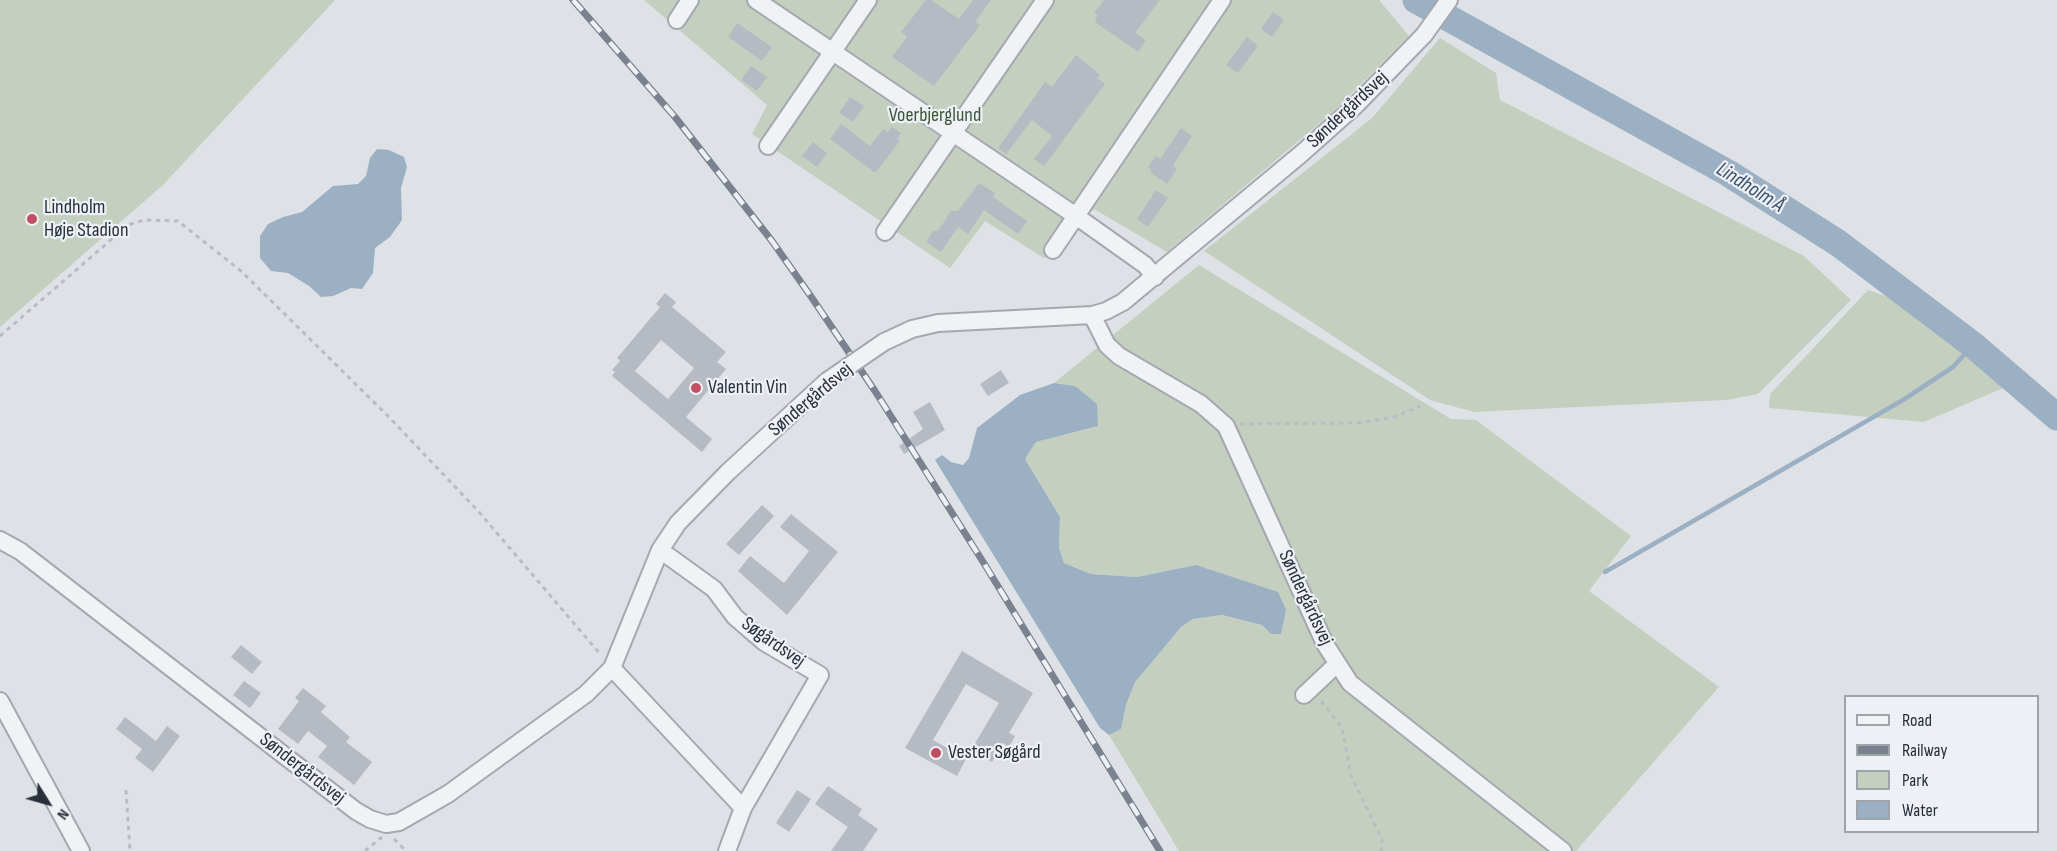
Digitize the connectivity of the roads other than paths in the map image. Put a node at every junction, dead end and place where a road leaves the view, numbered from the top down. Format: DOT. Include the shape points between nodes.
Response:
graph roads {
  1 [pos="690,0"];
  2 [pos="756,0"];
  3 [pos="868,0"];
  4 [pos="1045,0"];
  5 [pos="1222,0"];
  6 [pos="1449,0"];
  7 [pos="677,20"];
  8 [pos="833,51"];
  9 [pos="952,133"];
  10 [pos="768,146"];
  11 [pos="1076,216"];
  12 [pos="885,232"];
  13 [pos="1053,250"];
  14 [pos="1155,277"];
  15 [pos="1092,315"];
  16 [pos="0,540"];
  17 [pos="660,550"];
  18 [pos="1336,665"];
  19 [pos="612,668"];
  20 [pos="1307,692"];
  21 [pos="0,701"];
  22 [pos="743,808"];
  23 [pos="81,851"];
  24 [pos="727,851"];
  25 [pos="1563,851"];
  1 -- 7 [label="street"];
  2 -- 8 [label="street"];
  3 -- 8 [label="street"];
  4 -- 9 [label="street"];
  5 -- 11 [label="street"];
  6 -- 14 [label="street, Søndergårdsvej" via="1392,70 1309,147"];
  8 -- 9 [label="street"];
  8 -- 10 [label="street"];
  9 -- 11 [label="street"];
  9 -- 12 [label="street"];
  11 -- 13 [label="street"];
  11 -- 14 [label="street" via="1145,265"];
  14 -- 15 [label="street, Søndergårdsvej" via="1123,302"];
  15 -- 17 [label="street, Søndergårdsvej, bridge" via="938,323 884,342 827,381 720,480 678,523"];
  15 -- 18 [label="street, Søndergårdsvej" via="1107,345 1119,356 1201,404 1226,426"];
  16 -- 19 [label="street, Søndergårdsvej" via="20,551 356,811 386,824 417,814 448,794 586,694"];
  17 -- 19 [label="street, Søndergårdsvej"];
  17 -- 22 [label="street, Søgårdsvej" via="714,590 735,617 764,642 820,675"];
  18 -- 20 [label="street"];
  18 -- 25 [label="street, Søndergårdsvej" via="1350,683"];
  19 -- 22 [label="street"];
  21 -- 23 [label="street"];
  22 -- 24 [label="street, Søgårdsvej"];
}
